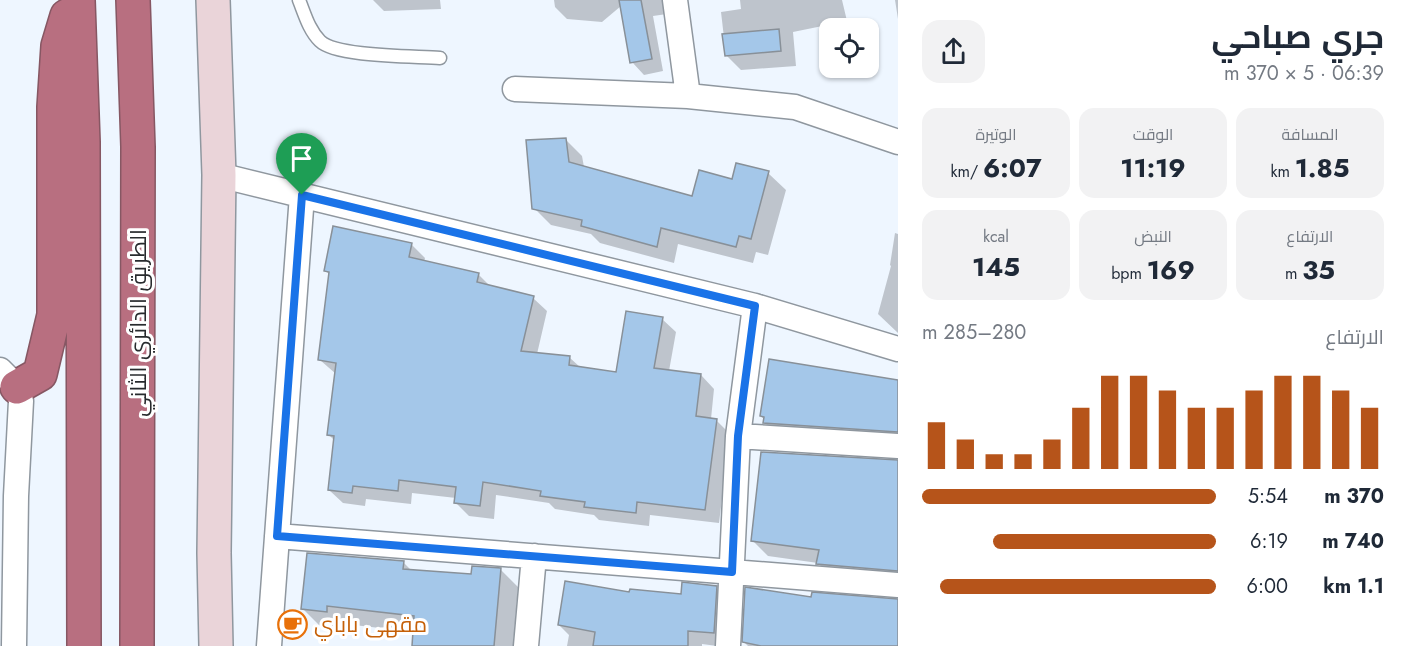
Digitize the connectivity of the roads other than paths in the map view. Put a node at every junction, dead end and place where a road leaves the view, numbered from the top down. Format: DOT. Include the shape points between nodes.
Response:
graph roads {
  1 [pos="72,0"];
  2 [pos="78,0"];
  3 [pos="133,0"];
  4 [pos="213,0"];
  5 [pos="299,0"];
  6 [pos="675,0"];
  7 [pos="440,58"];
  8 [pos="515,89"];
  9 [pos="688,96"];
  10 [pos="898,142"];
  11 [pos="219,175"];
  12 [pos="302,195"];
  13 [pos="755,306"];
  14 [pos="898,349"];
  15 [pos="8,379"];
  16 [pos="738,436"];
  17 [pos="898,446"];
  18 [pos="277,536"];
  19 [pos="534,556"];
  20 [pos="732,572"];
  21 [pos="898,585"];
  22 [pos="14,646"];
  23 [pos="84,646"];
  24 [pos="137,646"];
  25 [pos="216,646"];
  26 [pos="268,646"];
  27 [pos="526,646"];
  28 [pos="728,646"];
  1 -- 15 [label="highway" via="58,46 54,107 54,315 40,374"];
  2 -- 23 [label="highway" via="83,142"];
  3 -- 24 [label="highway, الطريق الدائري الثاني" via="138,147"];
  4 -- 11 [label="street"];
  5 -- 7 [label="lane" via="321,43 342,51"];
  6 -- 9 [label="street"];
  8 -- 9 [label="street"];
  9 -- 10 [label="street" via="795,107"];
  11 -- 12 [label="street"];
  11 -- 25 [label="street"];
  12 -- 13 [label="street"];
  12 -- 18 [label="street"];
  13 -- 14 [label="street"];
  13 -- 16 [label="street"];
  15 -- 22 [label="street" via="21,401"];
  16 -- 17 [label="street"];
  16 -- 20 [label="street"];
  18 -- 19 [label="street"];
  18 -- 26 [label="street"];
  19 -- 20 [label="street"];
  19 -- 27 [label="street"];
  20 -- 21 [label="street"];
  20 -- 28 [label="street"];
}
